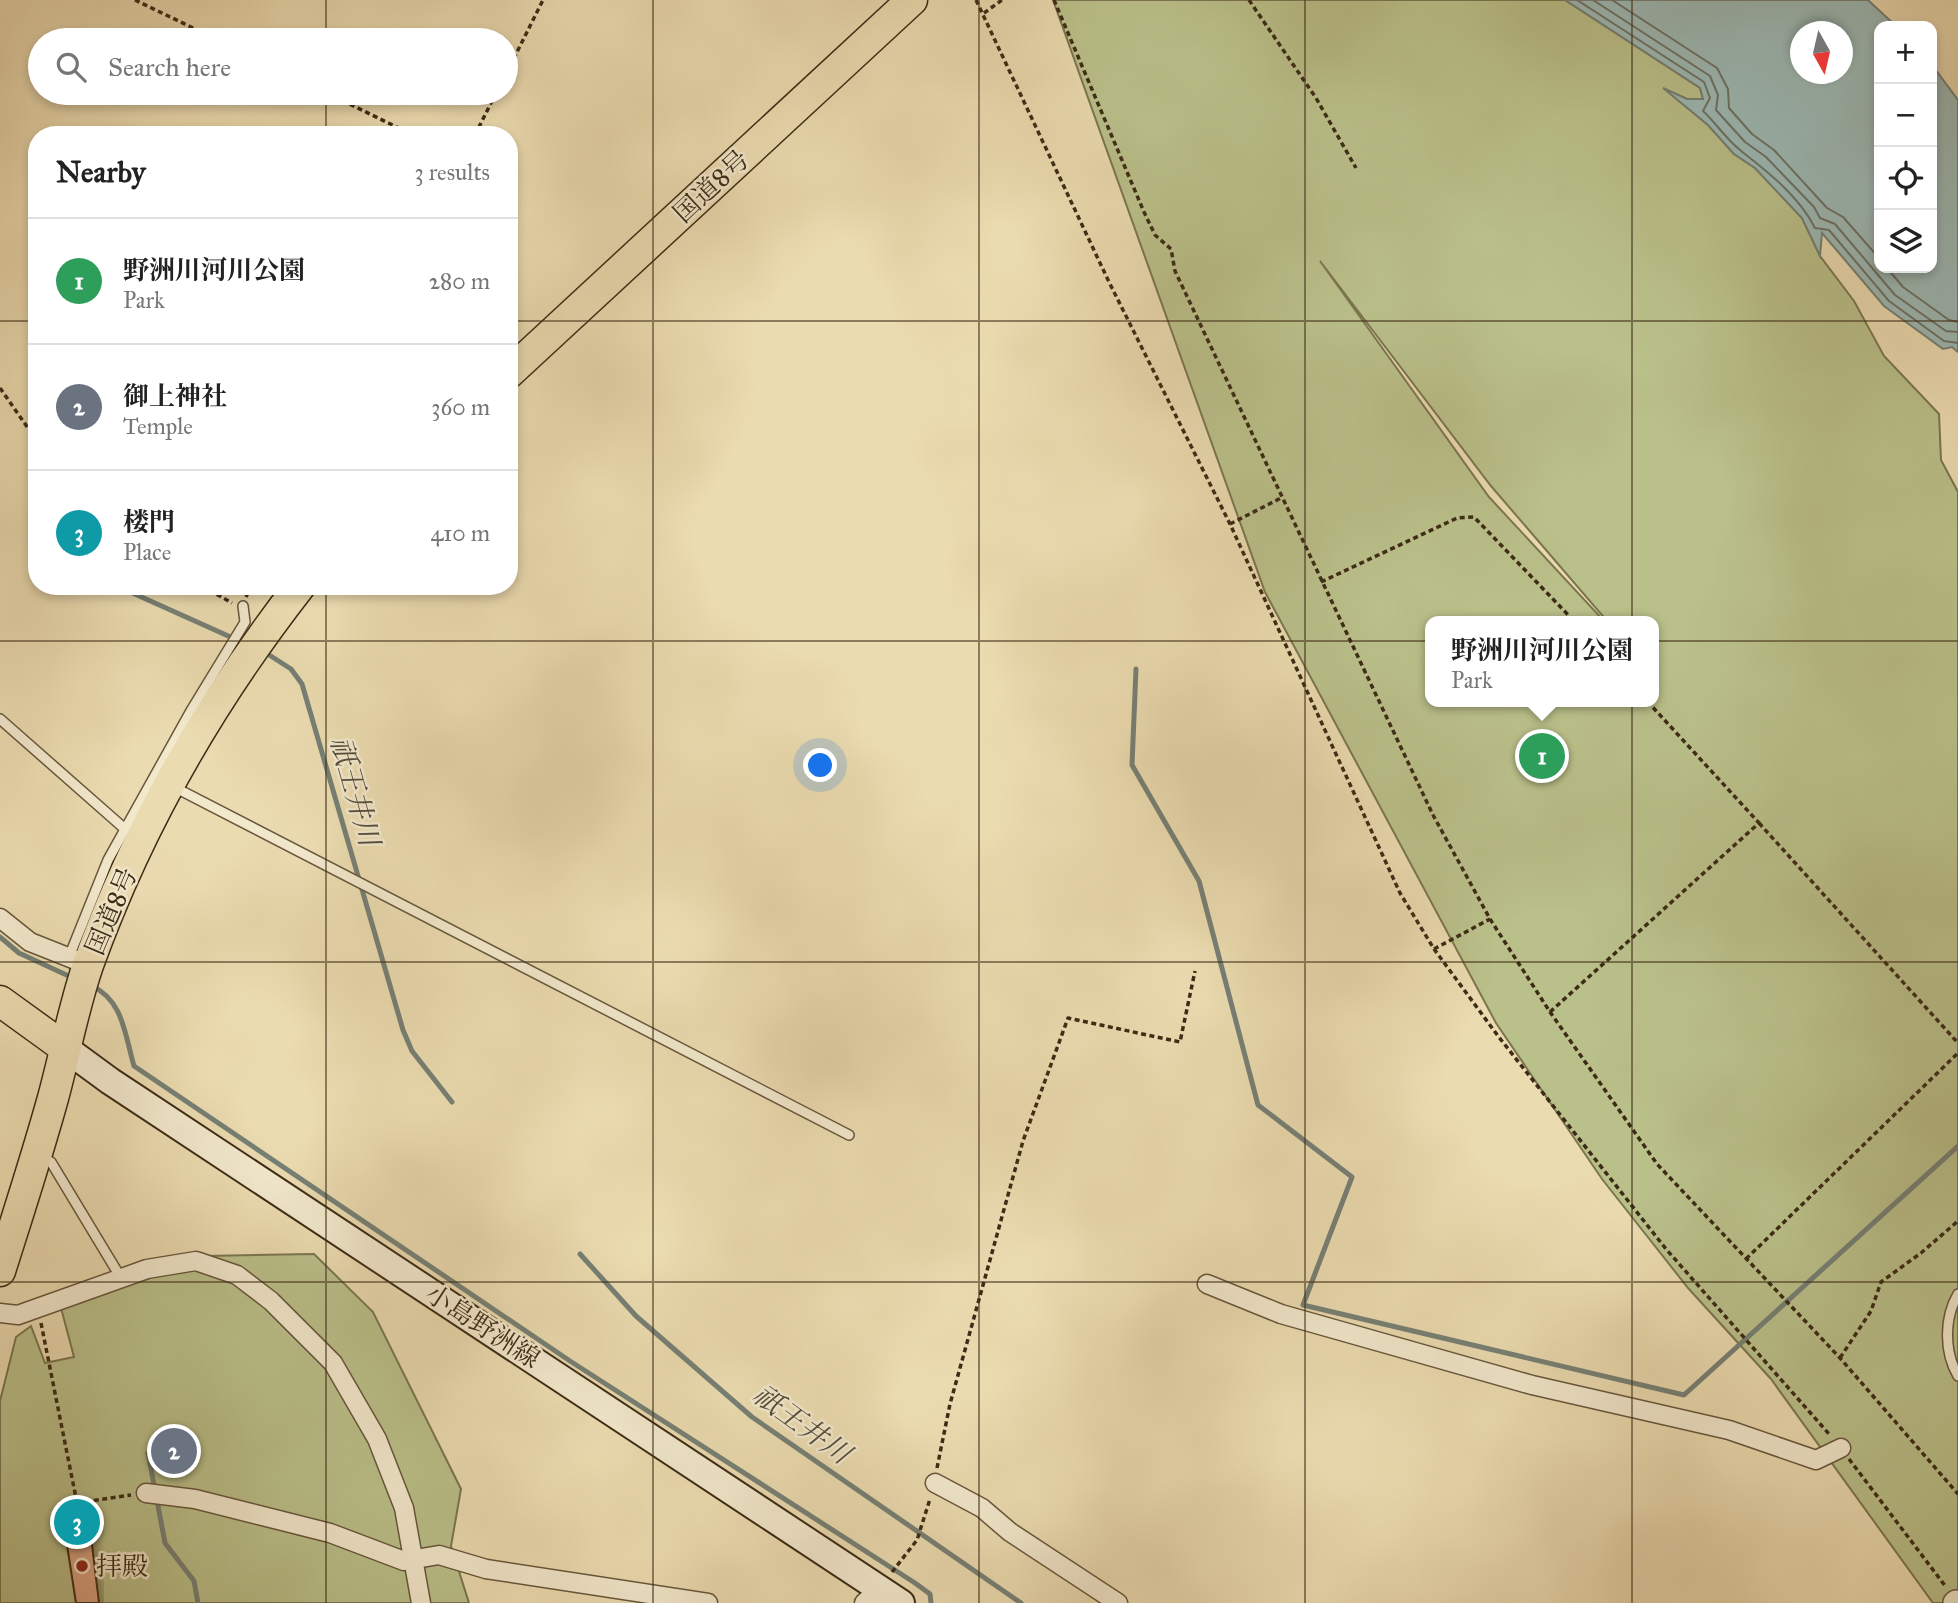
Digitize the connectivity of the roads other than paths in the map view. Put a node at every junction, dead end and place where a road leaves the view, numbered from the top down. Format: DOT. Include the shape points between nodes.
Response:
graph roads {
  1 [pos="912,0"];
  2 [pos="518,365"];
  3 [pos="293,595"];
  4 [pos="243,606"];
  5 [pos="0,719"];
  6 [pos="171,785"];
  7 [pos="133,835"];
  8 [pos="0,918"];
  9 [pos="79,961"];
  10 [pos="5,1010"];
  11 [pos="65,1048"];
  12 [pos="849,1135"];
  13 [pos="36,1154"];
  14 [pos="0,1271"];
  15 [pos="121,1278"];
  16 [pos="1207,1284"];
  17 [pos="1958,1294"];
  18 [pos="0,1313"];
  19 [pos="1958,1376"];
  20 [pos="1841,1448"];
  21 [pos="935,1483"];
  22 [pos="146,1493"];
  23 [pos="415,1560"];
  24 [pos="882,1598"];
  25 [pos="421,1603"];
  26 [pos="708,1603"];
  27 [pos="1118,1603"];
  1 -- 2 [label="main road, 国道8号"];
  3 -- 6 [label="main road, 国道8号" via="232,680"];
  4 -- 7 [label="lane" via="245,622 192,709"];
  5 -- 7 [label="lane"];
  6 -- 7 [label="main road, 国道8号"];
  6 -- 12 [label="lane"];
  7 -- 9 [label="main road, 国道8号"];
  8 -- 9 [label="street" via="30,942"];
  9 -- 11 [label="main road, 国道8号"];
  10 -- 11 [label="main road"];
  11 -- 13 [label="main road, 国道8号"];
  11 -- 24 [label="main road, 小島野洲線"];
  13 -- 14 [label="main road, 国道8号"];
  13 -- 15 [label="lane" via="51,1162"];
  15 -- 18 [label="street" via="18,1315"];
  15 -- 23 [label="street" via="196,1261 237,1275 271,1301 333,1363 377,1439 404,1508"];
  16 -- 20 [label="street" via="1281,1314 1532,1385 1729,1430 1816,1460"];
  17 -- 19 [label="lane" via="1951,1306 1947,1335"];
  21 -- 27 [label="street" via="982,1508 1010,1532"];
  22 -- 23 [label="street" via="275,1518 404,1561"];
  23 -- 25 [label="street"];
  23 -- 26 [label="street" via="439,1555 486,1569"];
}
